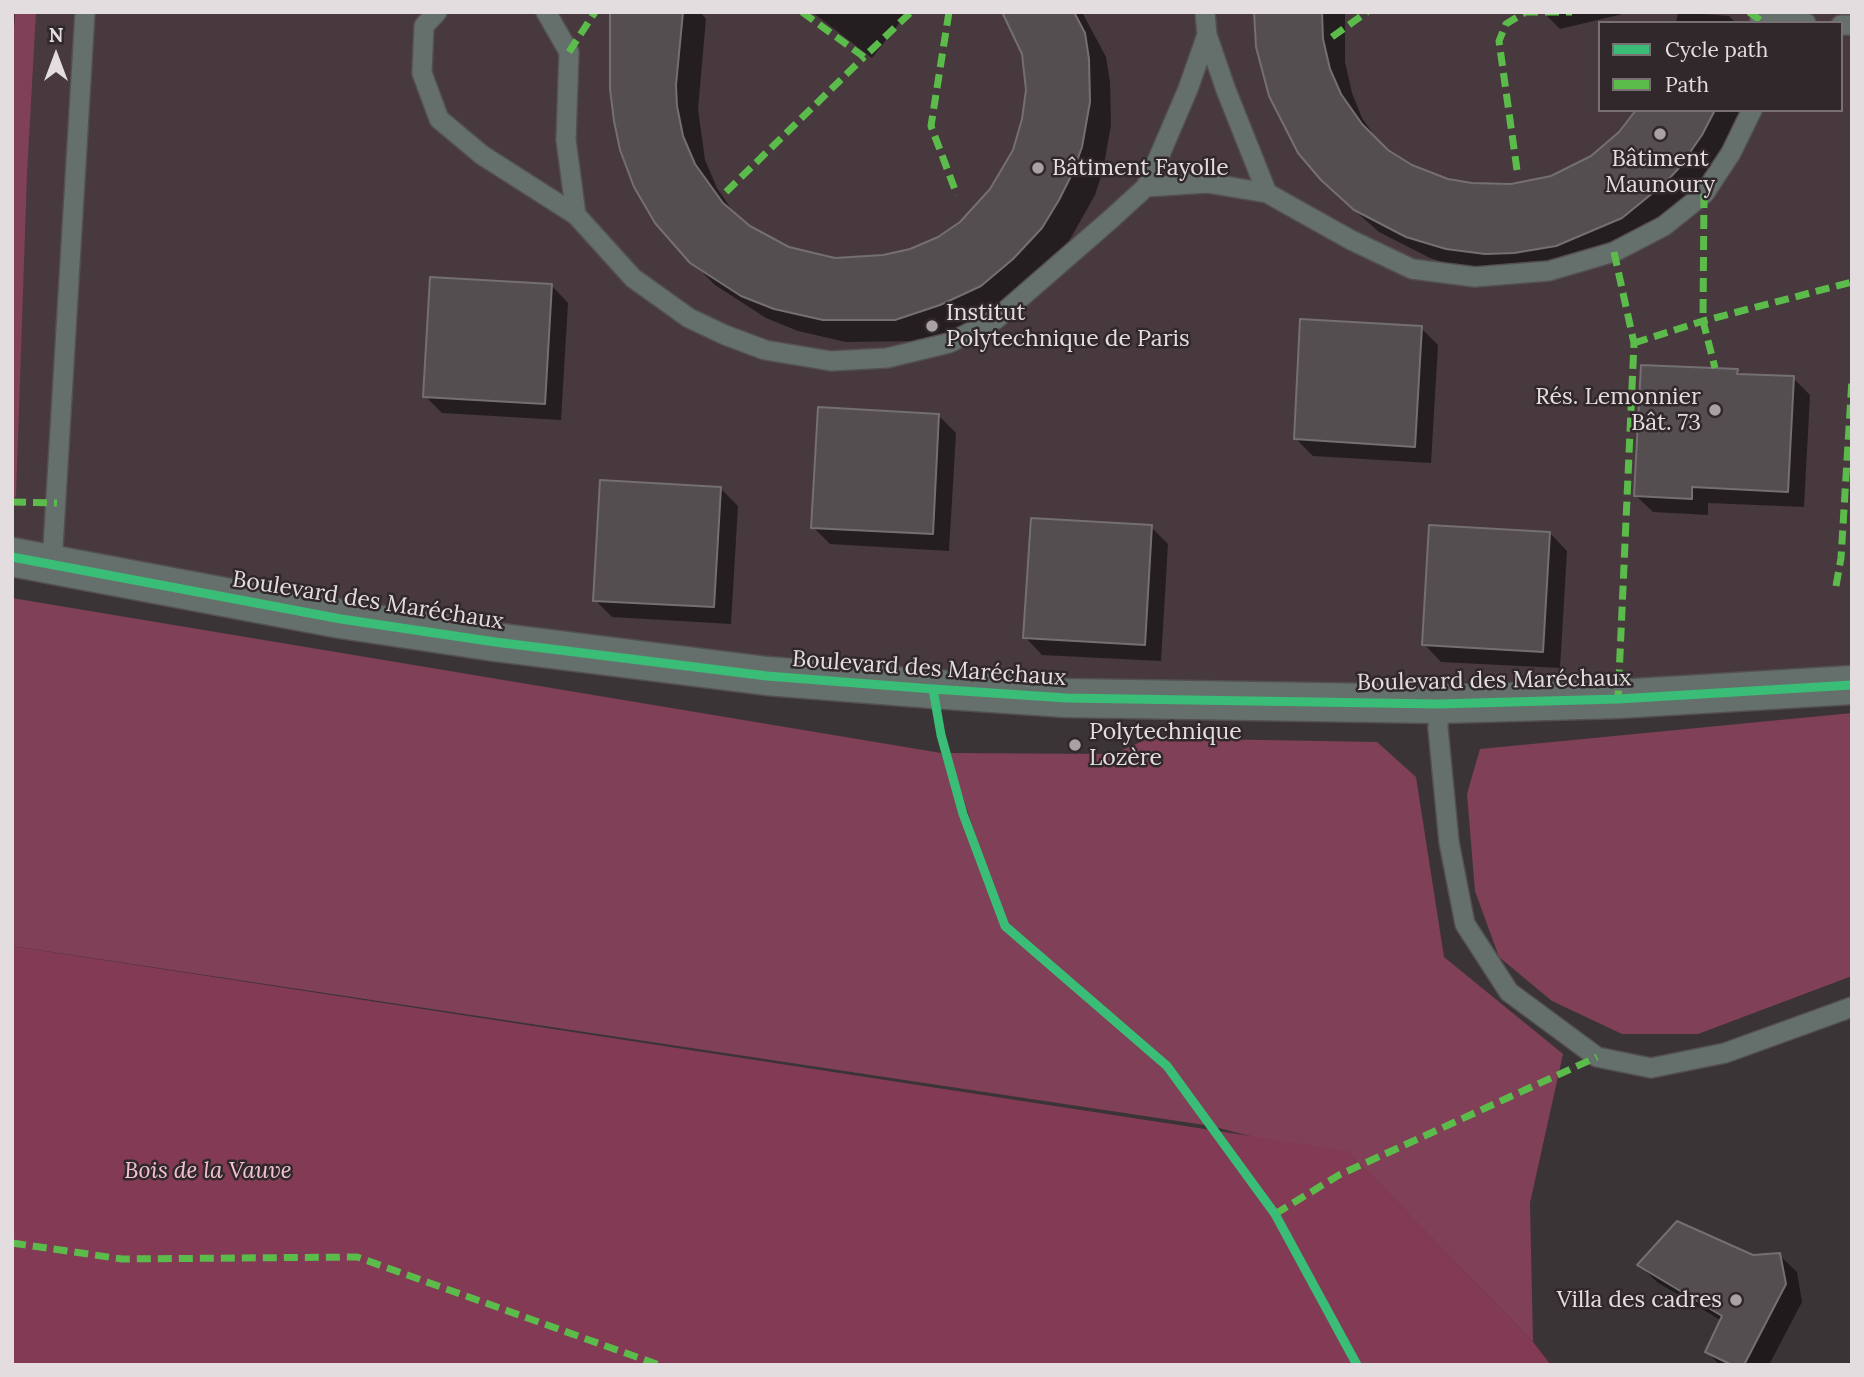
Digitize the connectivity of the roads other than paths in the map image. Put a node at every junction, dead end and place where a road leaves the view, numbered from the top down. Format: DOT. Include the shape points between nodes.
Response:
graph roads {
  1 [pos="85,12"];
  2 [pos="437,12"];
  3 [pos="546,12"];
  4 [pos="1205,12"];
  5 [pos="1760,18"];
  6 [pos="1787,21"];
  7 [pos="1207,35"];
  8 [pos="1751,112"];
  9 [pos="1146,187"];
  10 [pos="1267,193"];
  11 [pos="576,215"];
  12 [pos="12,557"];
  13 [pos="52,565"];
  14 [pos="1852,685"];
  15 [pos="1439,704"];
  16 [pos="1852,1007"];
  1 -- 13 [label="lane"];
  2 -- 11 [label="lane" via="424,26 422,73 439,118 482,155"];
  3 -- 11 [label="lane" via="569,52 566,140"];
  4 -- 7 [label="lane"];
  5 -- 6 [label="lane"];
  7 -- 9 [label="lane"];
  7 -- 10 [label="lane"];
  8 -- 10 [label="lane" via="1704,194 1664,226 1614,252 1549,271 1475,277 1412,269"];
  9 -- 10 [label="lane" via="1207,183"];
  9 -- 11 [label="lane" via="995,320 949,343 887,358 831,361 765,350 689,318 633,278"];
  12 -- 13 [label="street, Boulevard des Maréchaux"];
  13 -- 15 [label="street, Boulevard des Maréchaux" via="341,619 767,676 1066,698"];
  14 -- 15 [label="street, Boulevard des Maréchaux"];
  15 -- 16 [label="lane" via="1449,842 1465,925 1509,992 1597,1057 1651,1068 1726,1053"];
}
